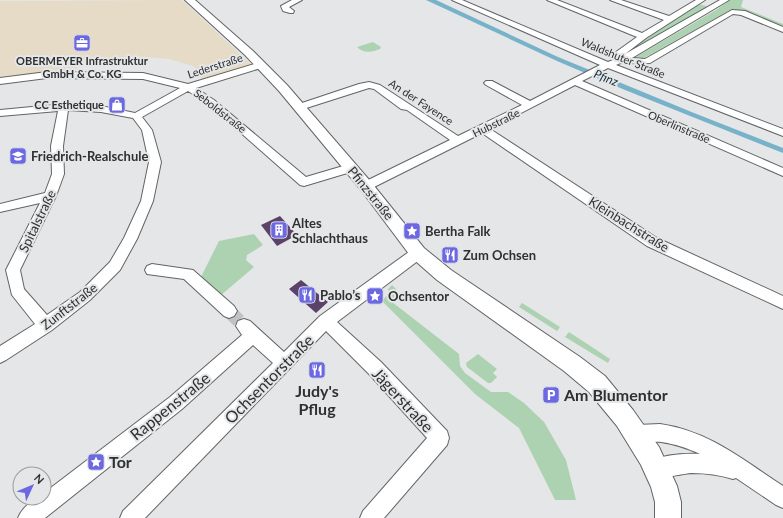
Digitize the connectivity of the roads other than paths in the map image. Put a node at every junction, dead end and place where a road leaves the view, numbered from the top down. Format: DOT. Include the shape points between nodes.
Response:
graph roads {
  1 [pos="190,0"];
  2 [pos="298,0"];
  3 [pos="456,0"];
  4 [pos="551,0"];
  5 [pos="570,0"];
  6 [pos="614,0"];
  7 [pos="702,0"];
  8 [pos="725,0"];
  9 [pos="560,4"];
  10 [pos="290,11"];
  11 [pos="670,20"];
  12 [pos="783,30"];
  13 [pos="643,36"];
  14 [pos="625,58"];
  15 [pos="260,65"];
  16 [pos="608,65"];
  17 [pos="0,80"];
  18 [pos="575,82"];
  19 [pos="489,83"];
  20 [pos="188,87"];
  21 [pos="530,105"];
  22 [pos="64,107"];
  23 [pos="300,107"];
  24 [pos="0,113"];
  25 [pos="136,116"];
  26 [pos="483,129"];
  27 [pos="783,134"];
  28 [pos="458,141"];
  29 [pos="350,168"];
  30 [pos="783,172"];
  31 [pos="366,186"];
  32 [pos="50,196"];
  33 [pos="0,208"];
  34 [pos="418,252"];
  35 [pos="152,270"];
  36 [pos="783,303"];
  37 [pos="229,311"];
  38 [pos="326,321"];
  39 [pos="46,325"];
  40 [pos="0,355"];
  41 [pos="285,363"];
  42 [pos="636,434"];
  43 [pos="656,468"];
  44 [pos="756,481"];
  45 [pos="783,498"];
  46 [pos="28,518"];
  47 [pos="130,518"];
  48 [pos="370,518"];
  49 [pos="668,518"];
  1 -- 15 [label="main road, Pfinzstraße"];
  2 -- 10 [label="street" via="285,6"];
  3 -- 16 [label="street, Waldshuter Straße"];
  4 -- 9 [label="street"];
  5 -- 9 [label="street"];
  6 -- 11 [label="street"];
  7 -- 11 [label="street"];
  8 -- 14 [label="street, Hubstraße"];
  9 -- 13 [label="street"];
  11 -- 13 [label="street"];
  12 -- 14 [label="street" via="742,13 732,12 647,61"];
  13 -- 14 [label="street" via="620,52 619,54"];
  14 -- 16 [label="street, Hubstraße"];
  15 -- 20 [label="street, Lederstraße"];
  15 -- 23 [label="main road, Pfinzstraße"];
  16 -- 18 [label="street, Hubstraße"];
  16 -- 27 [label="street, Waldshuter Straße"];
  17 -- 20 [label="street, Seboldstraße" via="47,75 143,76"];
  18 -- 21 [label="street, Hubstraße"];
  18 -- 30 [label="street, Oberlinstraße"];
  19 -- 21 [label="street"];
  20 -- 25 [label="street, Lederstraße"];
  20 -- 29 [label="street, Seboldstraße" via="211,102 304,182"];
  21 -- 26 [label="street, Hubstraße"];
  22 -- 24 [label="street"];
  22 -- 25 [label="street" via="101,109"];
  22 -- 32 [label="street, Spitalstraße" via="57,146 58,174"];
  23 -- 28 [label="street, An der Fayence" via="359,87 374,86"];
  23 -- 29 [label="main road, Pfinzstraße"];
  25 -- 39 [label="street, Zunftstraße" via="147,130 156,162 148,201 115,266 85,296"];
  26 -- 28 [label="street, Hubstraße"];
  26 -- 36 [label="street, Kleinbachstraße" via="652,242"];
  28 -- 31 [label="street, Hubstraße"];
  29 -- 31 [label="main road, Pfinzstraße"];
  31 -- 34 [label="main road, Pfinzstraße"];
  32 -- 33 [label="street"];
  32 -- 39 [label="street, Spitalstraße" via="13,270 17,291"];
  34 -- 38 [label="street, Ochsentorstraße"];
  34 -- 42 [label="main road, Pfinzstraße" via="444,275 572,364 596,384"];
  35 -- 37 [label="street" via="188,274"];
  38 -- 41 [label="street, Ochsentorstraße"];
  38 -- 48 [label="street, Jägerstraße" via="375,368 440,438"];
  39 -- 40 [label="street, Zunftstraße"];
  41 -- 46 [label="street, Rappenstraße" via="249,331 176,403"];
  41 -- 47 [label="street, Ochsentorstraße"];
  42 -- 43 [label="main road, Pfinzstraße"];
  42 -- 44 [label="street" via="660,433 680,436 706,447"];
  43 -- 44 [label="street" via="707,463 731,468"];
  43 -- 49 [label="main road, Pfinzstraße" via="668,502"];
  44 -- 45 [label="street"];
}
